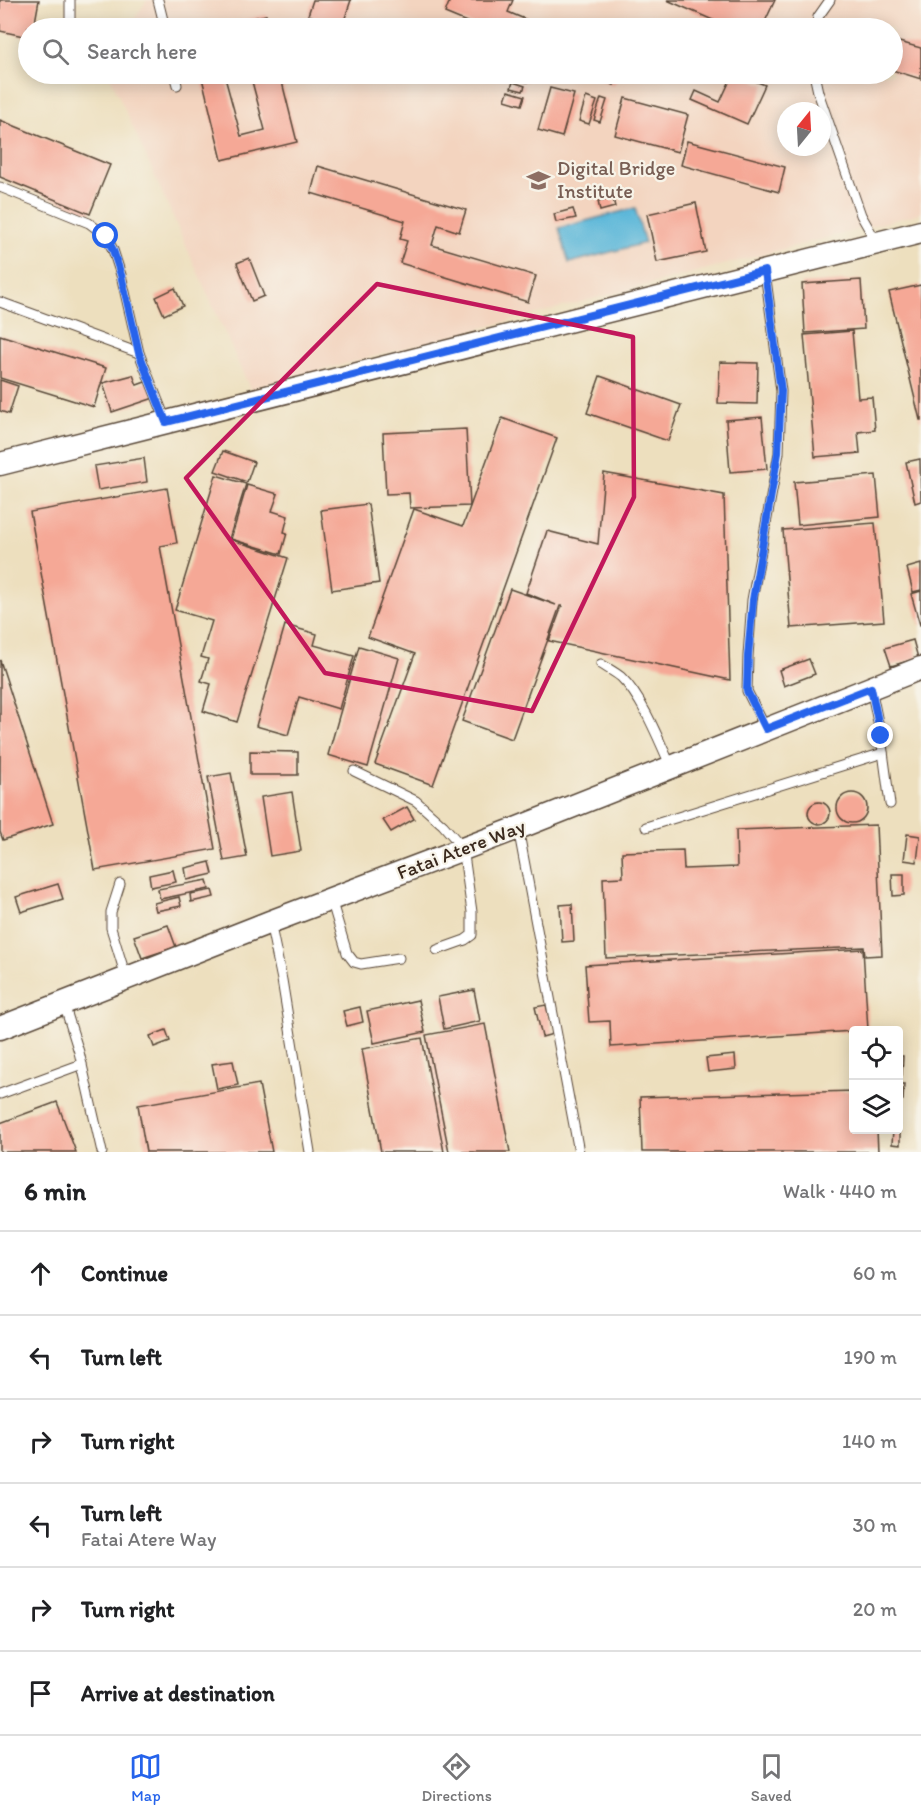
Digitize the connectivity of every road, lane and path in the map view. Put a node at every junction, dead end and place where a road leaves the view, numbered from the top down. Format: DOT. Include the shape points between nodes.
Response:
graph roads {
  1 [pos="70,0"];
  2 [pos="158,0"];
  3 [pos="830,0"];
  4 [pos="70,18"];
  5 [pos="162,18"];
  6 [pos="818,18"];
  7 [pos="816,84"];
  8 [pos="0,188"];
  9 [pos="921,232"];
  10 [pos="877,243"];
  11 [pos="765,271"];
  12 [pos="0,302"];
  13 [pos="139,353"];
  14 [pos="166,422"];
  15 [pos="0,464"];
  16 [pos="601,664"];
  17 [pos="921,668"];
  18 [pos="871,688"];
  19 [pos="766,729"];
  20 [pos="883,753"];
  21 [pos="671,767"];
  22 [pos="354,771"];
  23 [pos="890,804"];
  24 [pos="646,827"];
  25 [pos="518,828"];
  26 [pos="463,848"];
  27 [pos="120,884"];
  28 [pos="331,899"];
  29 [pos="270,922"];
  30 [pos="437,950"];
  31 [pos="399,958"];
  32 [pos="127,979"];
  33 [pos="64,1004"];
  34 [pos="0,1028"];
  35 [pos="82,1064"];
  36 [pos="0,1094"];
  37 [pos="102,1152"];
  38 [pos="310,1152"];
  39 [pos="579,1152"];
  1 -- 4 [label="lane"];
  2 -- 5 [label="lane"];
  3 -- 6 [label="lane"];
  7 -- 10 [label="lane" via="861,215"];
  8 -- 13 [label="lane" via="89,223 106,236 121,275"];
  9 -- 10 [label="street"];
  10 -- 11 [label="street"];
  11 -- 14 [label="street"];
  11 -- 19 [label="lane" via="781,391 780,429 753,600 747,691"];
  12 -- 13 [label="lane"];
  13 -- 14 [label="lane"];
  14 -- 15 [label="street"];
  16 -- 21 [label="lane" via="620,676 633,693"];
  17 -- 18 [label="street, Fatai Atere Way"];
  18 -- 19 [label="street, Fatai Atere Way"];
  18 -- 20 [label="lane"];
  19 -- 21 [label="street, Fatai Atere Way"];
  20 -- 23 [label="lane"];
  20 -- 24 [label="lane"];
  21 -- 25 [label="street, Fatai Atere Way"];
  22 -- 26 [label="lane" via="416,801"];
  25 -- 26 [label="street, Fatai Atere Way"];
  25 -- 39 [label="lane"];
  26 -- 28 [label="street, Fatai Atere Way"];
  26 -- 30 [label="lane" via="472,934"];
  27 -- 32 [label="lane" via="111,912 111,928"];
  28 -- 29 [label="street, Fatai Atere Way"];
  28 -- 31 [label="lane" via="347,953 354,962"];
  29 -- 32 [label="street, Fatai Atere Way"];
  29 -- 38 [label="lane"];
  32 -- 33 [label="street, Fatai Atere Way"];
  33 -- 34 [label="street, Fatai Atere Way"];
  33 -- 35 [label="lane"];
  35 -- 36 [label="lane"];
  35 -- 37 [label="lane"];
}
